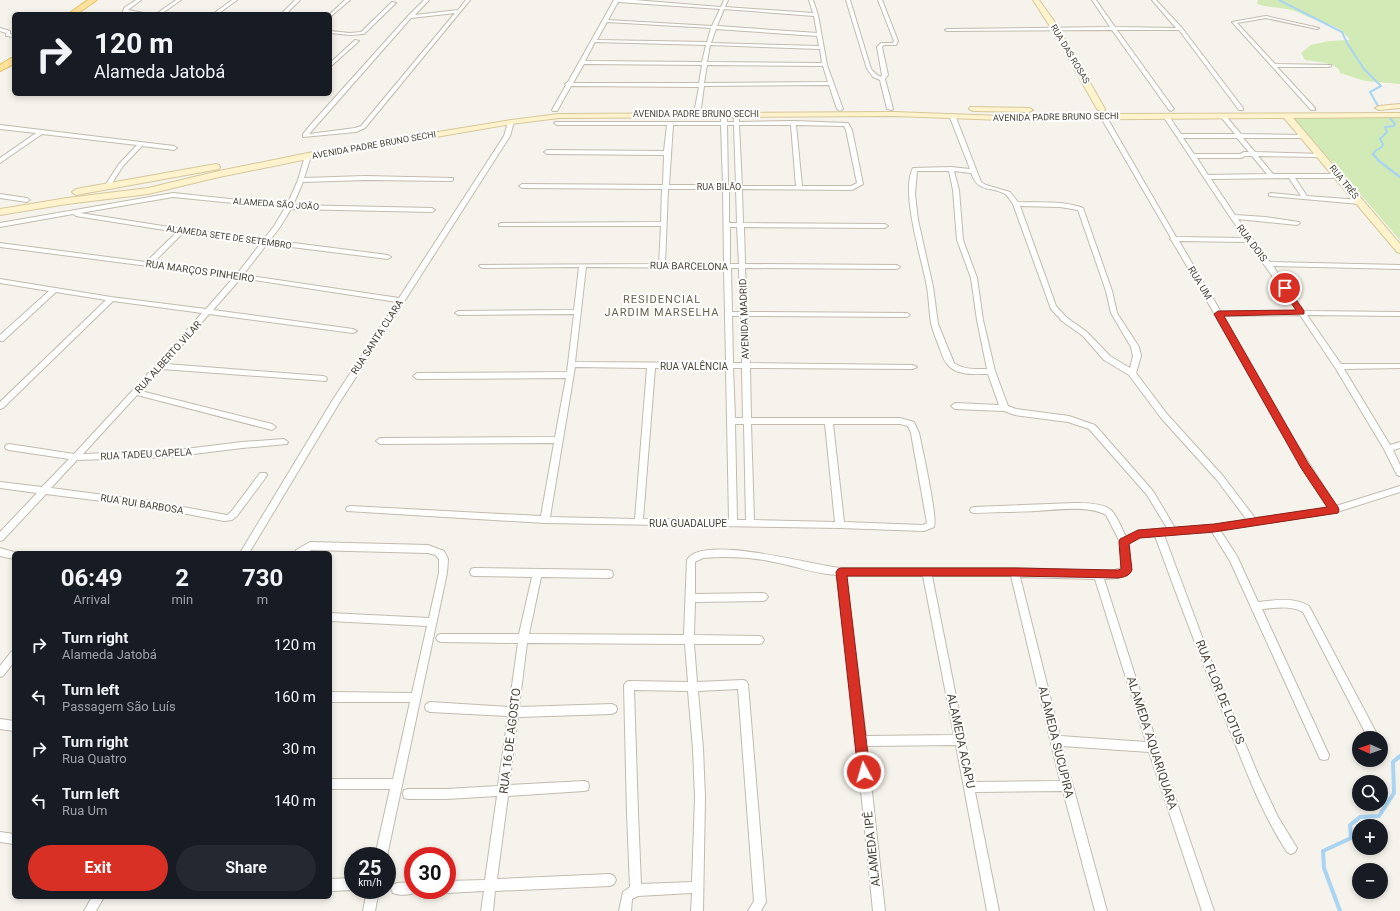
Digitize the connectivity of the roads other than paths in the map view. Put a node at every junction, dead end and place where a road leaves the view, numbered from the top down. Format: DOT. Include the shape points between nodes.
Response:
graph roads {
  1 [pos="139,0"];
  2 [pos="178,0"];
  3 [pos="235,0"];
  4 [pos="298,0"];
  5 [pos="348,0"];
  6 [pos="427,0"];
  7 [pos="468,0"];
  8 [pos="616,0"];
  9 [pos="726,0"];
  10 [pos="812,0"];
  11 [pos="848,0"];
  12 [pos="880,0"];
  13 [pos="1036,0"];
  14 [pos="1094,0"];
  15 [pos="1154,0"];
  16 [pos="96,1"];
  17 [pos="394,3"];
  18 [pos="721,9"];
  19 [pos="458,11"];
  20 [pos="76,12"];
  21 [pos="85,12"];
  22 [pos="132,12"];
  23 [pos="161,12"];
  24 [pos="219,12"];
  25 [pos="285,12"];
  26 [pos="332,14"];
  27 [pos="816,15"];
  28 [pos="410,17"];
  29 [pos="605,21"];
  30 [pos="714,27"];
  31 [pos="1055,28"];
  32 [pos="1317,28"];
  33 [pos="0,29"];
  34 [pos="1113,29"];
  35 [pos="1180,29"];
  36 [pos="947,30"];
  37 [pos="12,31"];
  38 [pos="8,32"];
  39 [pos="332,32"];
  40 [pos="820,35"];
  41 [pos="12,36"];
  42 [pos="357,40"];
  43 [pos="593,41"];
  44 [pos="709,44"];
  45 [pos="822,48"];
  46 [pos="12,53"];
  47 [pos="0,61"];
  48 [pos="12,61"];
  49 [pos="581,62"];
  50 [pos="332,64"];
  51 [pos="704,64"];
  52 [pos="825,65"];
  53 [pos="1275,65"];
  54 [pos="1329,66"];
  55 [pos="0,69"];
  56 [pos="882,78"];
  57 [pos="831,83"];
  58 [pos="568,84"];
  59 [pos="701,85"];
  60 [pos="1400,106"];
  61 [pos="698,108"];
  62 [pos="840,109"];
  63 [pos="890,109"];
  64 [pos="1241,109"];
  65 [pos="1313,109"];
  66 [pos="555,110"];
  67 [pos="1169,112"];
  68 [pos="1102,113"];
  69 [pos="736,114"];
  70 [pos="995,114"];
  71 [pos="952,115"];
  72 [pos="1400,115"];
  73 [pos="1223,116"];
  74 [pos="1287,116"];
  75 [pos="724,119"];
  76 [pos="511,122"];
  77 [pos="558,123"];
  78 [pos="670,123"];
  79 [pos="737,123"];
  80 [pos="793,123"];
  81 [pos="314,124"];
  82 [pos="0,127"];
  83 [pos="41,132"];
  84 [pos="330,134"];
  85 [pos="1180,136"];
  86 [pos="1240,136"];
  87 [pos="1306,136"];
  88 [pos="141,144"];
  89 [pos="174,148"];
  90 [pos="547,152"];
  91 [pos="667,153"];
  92 [pos="1253,155"];
  93 [pos="1321,155"];
  94 [pos="308,156"];
  95 [pos="1193,156"];
  96 [pos="0,161"];
  97 [pos="951,169"];
  98 [pos="973,171"];
  99 [pos="1207,176"];
  100 [pos="1273,176"];
  101 [pos="1291,176"];
  102 [pos="1339,176"];
  103 [pos="147,179"];
  104 [pos="451,179"];
  105 [pos="301,180"];
  106 [pos="522,186"];
  107 [pos="666,186"];
  108 [pos="799,186"];
  109 [pos="107,187"];
  110 [pos="726,187"];
  111 [pos="738,187"];
  112 [pos="146,195"];
  113 [pos="1271,195"];
  114 [pos="0,196"];
  115 [pos="1305,197"];
  116 [pos="28,200"];
  117 [pos="1360,202"];
  118 [pos="1016,204"];
  119 [pos="0,205"];
  120 [pos="289,207"];
  121 [pos="432,210"];
  122 [pos="0,212"];
  123 [pos="70,213"];
  124 [pos="1233,217"];
  125 [pos="1297,223"];
  126 [pos="7,224"];
  127 [pos="663,224"];
  128 [pos="727,224"];
  129 [pos="741,224"];
  130 [pos="0,225"];
  131 [pos="501,225"];
  132 [pos="885,226"];
  133 [pos="0,231"];
  134 [pos="182,231"];
  135 [pos="1173,239"];
  136 [pos="1250,240"];
  137 [pos="266,242"];
  138 [pos="0,245"];
  139 [pos="1400,250"];
  140 [pos="388,257"];
  141 [pos="148,264"];
  142 [pos="1268,264"];
  143 [pos="583,265"];
  144 [pos="662,265"];
  145 [pos="482,266"];
  146 [pos="728,266"];
  147 [pos="742,266"];
  148 [pos="897,267"];
  149 [pos="1400,267"];
  150 [pos="239,276"];
  151 [pos="0,282"];
  152 [pos="54,290"];
  153 [pos="111,299"];
  154 [pos="400,300"];
  155 [pos="209,312"];
  156 [pos="577,312"];
  157 [pos="458,313"];
  158 [pos="744,313"];
  159 [pos="1302,313"];
  160 [pos="729,314"];
  161 [pos="1218,314"];
  162 [pos="1400,314"];
  163 [pos="908,315"];
  164 [pos="353,331"];
  165 [pos="0,339"];
  166 [pos="571,364"];
  167 [pos="746,365"];
  168 [pos="160,366"];
  169 [pos="651,366"];
  170 [pos="730,366"];
  171 [pos="913,366"];
  172 [pos="1400,366"];
  173 [pos="1339,367"];
  174 [pos="991,371"];
  175 [pos="1132,373"];
  176 [pos="417,376"];
  177 [pos="570,376"];
  178 [pos="323,379"];
  179 [pos="136,392"];
  180 [pos="0,406"];
  181 [pos="955,406"];
  182 [pos="1005,408"];
  183 [pos="748,421"];
  184 [pos="829,421"];
  185 [pos="731,422"];
  186 [pos="272,426"];
  187 [pos="558,440"];
  188 [pos="380,441"];
  189 [pos="284,442"];
  190 [pos="1400,445"];
  191 [pos="9,447"];
  192 [pos="1388,448"];
  193 [pos="75,457"];
  194 [pos="1400,473"];
  195 [pos="263,475"];
  196 [pos="0,485"];
  197 [pos="1400,489"];
  198 [pos="44,491"];
  199 [pos="350,509"];
  200 [pos="974,510"];
  201 [pos="1334,510"];
  202 [pos="544,520"];
  203 [pos="639,522"];
  204 [pos="1253,522"];
  205 [pos="733,523"];
  206 [pos="750,523"];
  207 [pos="840,525"];
  208 [pos="1214,528"];
  209 [pos="1173,531"];
  210 [pos="1158,532"];
  211 [pos="0,538"];
  212 [pos="1124,542"];
  213 [pos="245,551"];
  214 [pos="302,551"];
  215 [pos="0,552"];
  216 [pos="12,555"];
  217 [pos="474,572"];
  218 [pos="841,572"];
  219 [pos="927,572"];
  220 [pos="1014,572"];
  221 [pos="537,573"];
  222 [pos="609,574"];
  223 [pos="1098,575"];
  224 [pos="763,597"];
  225 [pos="690,598"];
  226 [pos="1256,606"];
  227 [pos="332,617"];
  228 [pos="431,622"];
  229 [pos="441,638"];
  230 [pos="523,639"];
  231 [pos="690,639"];
  232 [pos="759,640"];
  233 [pos="12,658"];
  234 [pos="0,674"];
  235 [pos="692,687"];
  236 [pos="332,697"];
  237 [pos="416,698"];
  238 [pos="430,707"];
  239 [pos="612,709"];
  240 [pos="514,712"];
  241 [pos="0,724"];
  242 [pos="12,726"];
  243 [pos="1370,731"];
  244 [pos="960,740"];
  245 [pos="861,741"];
  246 [pos="1056,741"];
  247 [pos="1153,747"];
  248 [pos="1324,754"];
  249 [pos="332,784"];
  250 [pos="397,784"];
  251 [pos="584,786"];
  252 [pos="1067,786"];
  253 [pos="970,787"];
  254 [pos="504,790"];
  255 [pos="408,794"];
  256 [pos="0,837"];
  257 [pos="12,839"];
  258 [pos="383,847"];
  259 [pos="1291,848"];
  260 [pos="610,880"];
  261 [pos="344,884"];
  262 [pos="332,885"];
  263 [pos="491,885"];
  264 [pos="456,887"];
  265 [pos="697,887"];
  266 [pos="397,889"];
  267 [pos="404,889"];
  268 [pos="636,890"];
  269 [pos="97,899"];
  270 [pos="371,899"];
  271 [pos="90,911"];
  272 [pos="369,911"];
  273 [pos="487,911"];
  274 [pos="625,911"];
  275 [pos="697,911"];
  276 [pos="754,911"];
  277 [pos="878,911"];
  278 [pos="993,911"];
  279 [pos="1101,911"];
  280 [pos="1208,911"];
  1 -- 22 [label="street" via="125,11"];
  2 -- 23 [label="street"];
  3 -- 24 [label="street"];
  4 -- 25 [label="street"];
  5 -- 26 [label="street"];
  6 -- 28 [label="street"];
  7 -- 19 [label="street"];
  8 -- 18 [label="street"];
  8 -- 29 [label="street"];
  9 -- 18 [label="street"];
  10 -- 27 [label="street"];
  11 -- 56 [label="street" via="869,69 875,76"];
  12 -- 56 [label="street" via="896,41 894,44 882,44 879,47 885,75"];
  13 -- 31 [label="main road, RUA DAS ROSAS"];
  14 -- 34 [label="street, RUA DOIS"];
  15 -- 35 [label="street"];
  16 -- 20 [label="main road"];
  16 -- 21 [label="main road"];
  17 -- 39 [label="street" via="362,33"];
  18 -- 27 [label="street"];
  18 -- 30 [label="street"];
  19 -- 28 [label="street"];
  19 -- 84 [label="street" via="363,127"];
  27 -- 40 [label="street"];
  28 -- 81 [label="street"];
  29 -- 30 [label="street"];
  29 -- 43 [label="street"];
  30 -- 40 [label="street"];
  30 -- 44 [label="street"];
  31 -- 34 [label="street"];
  31 -- 36 [label="street"];
  31 -- 68 [label="main road, RUA DAS ROSAS"];
  32 -- 53 [label="street" via="1266,17 1234,22"];
  33 -- 38 [label="street"];
  34 -- 35 [label="street"];
  34 -- 67 [label="street, RUA DOIS" via="1140,64"];
  35 -- 64 [label="street"];
  37 -- 38 [label="street"];
  38 -- 41 [label="street" via="8,35"];
  40 -- 45 [label="street"];
  42 -- 50 [label="street"];
  43 -- 44 [label="street"];
  43 -- 49 [label="street"];
  44 -- 45 [label="street"];
  44 -- 51 [label="street"];
  45 -- 52 [label="street"];
  46 -- 47 [label="main road"];
  48 -- 55 [label="main road"];
  49 -- 51 [label="street"];
  49 -- 58 [label="street"];
  51 -- 52 [label="street"];
  51 -- 59 [label="street"];
  52 -- 57 [label="street"];
  53 -- 54 [label="street"];
  53 -- 65 [label="street"];
  56 -- 63 [label="street"];
  57 -- 59 [label="street"];
  57 -- 62 [label="street"];
  58 -- 59 [label="street"];
  58 -- 66 [label="street"];
  59 -- 61 [label="street"];
  60 -- 65 [label="main road, AVENIDA PADRE BRUNO SECHI"];
  61 -- 62 [label="main road, AVENIDA PADRE BRUNO SECHI"];
  61 -- 66 [label="main road, AVENIDA PADRE BRUNO SECHI"];
  62 -- 63 [label="main road, AVENIDA PADRE BRUNO SECHI"];
  63 -- 70 [label="main road, AVENIDA PADRE BRUNO SECHI"];
  64 -- 65 [label="main road, AVENIDA PADRE BRUNO SECHI"];
  64 -- 67 [label="main road, AVENIDA PADRE BRUNO SECHI"];
  66 -- 103 [label="main road, AVENIDA PADRE BRUNO SECHI"];
  67 -- 68 [label="main road, AVENIDA PADRE BRUNO SECHI"];
  67 -- 73 [label="main road, AVENIDA PADRE BRUNO SECHI"];
  67 -- 85 [label="street, RUA DOIS"];
  68 -- 70 [label="main road, AVENIDA PADRE BRUNO SECHI"];
  68 -- 135 [label="street, RUA UM"];
  69 -- 71 [label="main road, AVENIDA PADRE BRUNO SECHI"];
  69 -- 75 [label="main road, AVENIDA PADRE BRUNO SECHI"];
  69 -- 79 [label="street, AVENIDA MADRID"];
  70 -- 71 [label="main road, AVENIDA PADRE BRUNO SECHI"];
  71 -- 98 [label="street"];
  72 -- 74 [label="main road, AVENIDA PADRE BRUNO SECHI"];
  73 -- 74 [label="main road, AVENIDA PADRE BRUNO SECHI"];
  73 -- 86 [label="street"];
  74 -- 87 [label="main road, RUA TRÊS"];
  75 -- 76 [label="main road, AVENIDA PADRE BRUNO SECHI" via="559,116"];
  75 -- 78 [label="street"];
  75 -- 79 [label="street"];
  75 -- 110 [label="street, AVENIDA MADRID"];
  76 -- 94 [label="main road, AVENIDA PADRE BRUNO SECHI"];
  76 -- 154 [label="street, RUA SANTA CLARA" via="507,136"];
  77 -- 78 [label="street"];
  78 -- 91 [label="street"];
  79 -- 80 [label="street"];
  79 -- 111 [label="street, AVENIDA MADRID"];
  80 -- 108 [label="street"];
  80 -- 108 [label="street, RUA BILÃO" via="846,124 860,184 852,188"];
  81 -- 84 [label="street"];
  81 -- 84 [label="street" via="305,136"];
  82 -- 83 [label="street"];
  83 -- 88 [label="street"];
  83 -- 96 [label="street"];
  85 -- 86 [label="street"];
  85 -- 95 [label="street, RUA DOIS"];
  86 -- 87 [label="street"];
  86 -- 92 [label="street"];
  87 -- 93 [label="main road, RUA TRÊS"];
  88 -- 89 [label="street"];
  88 -- 109 [label="street" via="121,165"];
  90 -- 91 [label="street"];
  91 -- 107 [label="street"];
  92 -- 93 [label="street"];
  92 -- 95 [label="street"];
  92 -- 100 [label="street"];
  93 -- 102 [label="main road, RUA TRÊS"];
  94 -- 105 [label="street, RUA ALBERTO VILAR"];
  94 -- 112 [label="main road, AVENIDA PADRE BRUNO SECHI" via="219,174"];
  95 -- 99 [label="street, RUA DOIS"];
  97 -- 98 [label="street"];
  97 -- 174 [label="street" via="956,190 960,240 974,278"];
  97 -- 174 [label="street" via="917,168 914,171 912,177 915,220 936,324 950,366 958,370"];
  98 -- 118 [label="street" via="979,183 1008,193"];
  99 -- 100 [label="street"];
  99 -- 124 [label="street, RUA DOIS"];
  100 -- 101 [label="street"];
  101 -- 102 [label="street"];
  101 -- 115 [label="street"];
  102 -- 117 [label="main road, RUA TRÊS"];
  103 -- 109 [label="main road, AVENIDA PADRE BRUNO SECHI"];
  103 -- 112 [label="main road"];
  104 -- 105 [label="street"];
  105 -- 120 [label="street, RUA ALBERTO VILAR"];
  106 -- 107 [label="street, RUA BILÃO"];
  107 -- 110 [label="street, RUA BILÃO"];
  107 -- 127 [label="street"];
  108 -- 111 [label="street, RUA BILÃO"];
  109 -- 116 [label="main road, AVENIDA PADRE BRUNO SECHI"];
  110 -- 111 [label="street, RUA BILÃO"];
  110 -- 128 [label="street, AVENIDA MADRID"];
  111 -- 129 [label="street, AVENIDA MADRID"];
  112 -- 120 [label="street, ALAMEDA SÃO JOÃO" via="174,195"];
  112 -- 122 [label="main road, AVENIDA PADRE BRUNO SECHI" via="67,201"];
  112 -- 123 [label="street, ALAMEDA SÃO JOÃO"];
  113 -- 115 [label="street"];
  114 -- 116 [label="street"];
  115 -- 117 [label="street"];
  116 -- 119 [label="main road, AVENIDA PADRE BRUNO SECHI"];
  117 -- 139 [label="main road, RUA TRÊS"];
  118 -- 175 [label="street" via="1053,307 1064,319 1085,334 1107,358"];
  118 -- 175 [label="street" via="1081,209 1110,291 1114,313 1135,347 1137,356"];
  120 -- 121 [label="street, ALAMEDA SÃO JOÃO"];
  120 -- 137 [label="street, RUA ALBERTO VILAR"];
  123 -- 126 [label="street, ALAMEDA SÃO JOÃO"];
  123 -- 134 [label="street, ALAMEDA SETE DE SETEMBRO"];
  124 -- 125 [label="street"];
  124 -- 136 [label="street, RUA DOIS"];
  126 -- 130 [label="street, ALAMEDA SÃO JOÃO"];
  126 -- 133 [label="street"];
  127 -- 131 [label="street"];
  127 -- 144 [label="street"];
  128 -- 129 [label="street"];
  128 -- 146 [label="street, AVENIDA MADRID"];
  129 -- 132 [label="street"];
  129 -- 147 [label="street, AVENIDA MADRID"];
  134 -- 137 [label="street, ALAMEDA SETE DE SETEMBRO"];
  134 -- 141 [label="street"];
  135 -- 136 [label="street"];
  135 -- 161 [label="street, RUA UM"];
  136 -- 142 [label="street, RUA DOIS"];
  137 -- 140 [label="street, ALAMEDA SETE DE SETEMBRO"];
  137 -- 150 [label="street, RUA ALBERTO VILAR"];
  138 -- 141 [label="street, RUA MARÇOS PINHEIRO"];
  141 -- 150 [label="street, RUA MARÇOS PINHEIRO"];
  142 -- 149 [label="street"];
  142 -- 159 [label="street, RUA DOIS"];
  143 -- 144 [label="street, RUA BARCELONA"];
  143 -- 145 [label="street, RUA BARCELONA"];
  143 -- 156 [label="street"];
  144 -- 146 [label="street, RUA BARCELONA"];
  146 -- 147 [label="street, RUA BARCELONA"];
  146 -- 160 [label="street, AVENIDA MADRID"];
  147 -- 148 [label="street, RUA BARCELONA"];
  147 -- 158 [label="street, AVENIDA MADRID"];
  150 -- 154 [label="street, RUA MARÇOS PINHEIRO"];
  150 -- 155 [label="street, RUA ALBERTO VILAR"];
  151 -- 152 [label="street"];
  152 -- 153 [label="street"];
  152 -- 165 [label="street"];
  153 -- 155 [label="street"];
  153 -- 180 [label="street"];
  154 -- 213 [label="street, RUA SANTA CLARA" via="297,462"];
  155 -- 164 [label="street"];
  155 -- 168 [label="street, RUA ALBERTO VILAR"];
  156 -- 157 [label="street"];
  156 -- 166 [label="street"];
  158 -- 160 [label="street"];
  158 -- 163 [label="street"];
  158 -- 167 [label="street, AVENIDA MADRID"];
  159 -- 161 [label="street"];
  159 -- 162 [label="street"];
  159 -- 173 [label="street, RUA DOIS"];
  160 -- 170 [label="street, AVENIDA MADRID"];
  161 -- 201 [label="street, RUA UM" via="1304,465"];
  166 -- 169 [label="street, RUA VALÊNCIA"];
  166 -- 177 [label="street"];
  167 -- 170 [label="street, RUA VALÊNCIA"];
  167 -- 171 [label="street, RUA VALÊNCIA"];
  167 -- 183 [label="street, AVENIDA MADRID"];
  168 -- 178 [label="street"];
  168 -- 179 [label="street, RUA ALBERTO VILAR"];
  169 -- 170 [label="street, RUA VALÊNCIA"];
  169 -- 203 [label="street"];
  170 -- 185 [label="street, AVENIDA MADRID"];
  172 -- 173 [label="street"];
  173 -- 192 [label="street, RUA DOIS"];
  174 -- 182 [label="street"];
  175 -- 204 [label="street" via="1164,416 1220,478"];
  176 -- 177 [label="street"];
  177 -- 187 [label="street"];
  179 -- 186 [label="street"];
  179 -- 193 [label="street, RUA ALBERTO VILAR"];
  181 -- 182 [label="street"];
  182 -- 209 [label="street" via="1015,412 1069,419 1092,427 1150,493"];
  183 -- 184 [label="street"];
  183 -- 185 [label="street"];
  183 -- 206 [label="street, AVENIDA MADRID"];
  184 -- 207 [label="street"];
  184 -- 207 [label="street, RUA GUADALUPE" via="908,422 913,426 931,526 924,528"];
  185 -- 205 [label="street, AVENIDA MADRID"];
  187 -- 188 [label="street"];
  187 -- 202 [label="street"];
  189 -- 193 [label="street, RUA TADEU CAPELA" via="169,454"];
  190 -- 192 [label="street"];
  191 -- 193 [label="street, RUA TADEU CAPELA"];
  192 -- 194 [label="street, RUA DOIS"];
  193 -- 198 [label="street, RUA ALBERTO VILAR"];
  195 -- 198 [label="street, RUA RUI BARBOSA" via="229,518 150,504"];
  196 -- 198 [label="street, RUA RUI BARBOSA"];
  197 -- 201 [label="street"];
  198 -- 211 [label="street, RUA ALBERTO VILAR"];
  199 -- 202 [label="street, RUA GUADALUPE"];
  200 -- 212 [label="street" via="1092,507 1109,513"];
  201 -- 204 [label="street"];
  202 -- 203 [label="street, RUA GUADALUPE"];
  203 -- 205 [label="street, RUA GUADALUPE"];
  204 -- 208 [label="street"];
  205 -- 206 [label="street, RUA GUADALUPE"];
  206 -- 207 [label="street, RUA GUADALUPE"];
  208 -- 209 [label="street"];
  208 -- 226 [label="street" via="1234,559"];
  209 -- 210 [label="street"];
  210 -- 212 [label="street" via="1138,534"];
  210 -- 259 [label="street, RUA FLOR DE LOTUS" via="1251,770 1275,824"];
  212 -- 223 [label="street" via="1127,570 1124,573"];
  214 -- 228 [label="street" via="310,546 438,551 444,558 443,573"];
  215 -- 216 [label="street"];
  217 -- 221 [label="street"];
  218 -- 219 [label="street"];
  218 -- 225 [label="street" via="817,570 758,556 697,555 691,560 690,565"];
  218 -- 245 [label="street, ALAMEDA IPÊ"];
  219 -- 220 [label="street"];
  219 -- 244 [label="street, ALAMEDA ACAPU"];
  220 -- 223 [label="street"];
  220 -- 246 [label="street, ALAMEDA SUCUPIRA"];
  221 -- 222 [label="street"];
  221 -- 230 [label="street, RUA 16 DE AGOSTO"];
  223 -- 247 [label="street, ALAMEDA AQUARIQUARA"];
  224 -- 225 [label="street"];
  225 -- 231 [label="street"];
  226 -- 243 [label="street" via="1291,604 1306,609"];
  226 -- 248 [label="street"];
  227 -- 228 [label="street"];
  228 -- 237 [label="street"];
  229 -- 230 [label="street"];
  230 -- 231 [label="street"];
  230 -- 240 [label="street, RUA 16 DE AGOSTO"];
  231 -- 232 [label="street"];
  231 -- 235 [label="street"];
  233 -- 234 [label="street"];
  235 -- 265 [label="street" via="700,797"];
  235 -- 268 [label="street" via="629,686 632,837"];
  235 -- 276 [label="street" via="743,684 760,902"];
  236 -- 237 [label="street"];
  237 -- 250 [label="street"];
  238 -- 240 [label="street"];
  239 -- 240 [label="street"];
  240 -- 254 [label="street, RUA 16 DE AGOSTO"];
  241 -- 242 [label="street"];
  244 -- 245 [label="street"];
  244 -- 253 [label="street, ALAMEDA ACAPU"];
  245 -- 277 [label="street, ALAMEDA IPÊ"];
  246 -- 247 [label="street"];
  246 -- 252 [label="street, ALAMEDA SUCUPIRA"];
  247 -- 280 [label="street, ALAMEDA AQUARIQUARA"];
  249 -- 250 [label="street"];
  250 -- 258 [label="street"];
  251 -- 254 [label="street"];
  252 -- 253 [label="street"];
  252 -- 279 [label="street, ALAMEDA SUCUPIRA"];
  253 -- 278 [label="street, ALAMEDA ACAPU"];
  254 -- 255 [label="street"];
  254 -- 263 [label="street, RUA 16 DE AGOSTO"];
  256 -- 257 [label="street"];
  260 -- 263 [label="street"];
  261 -- 262 [label="street"];
  263 -- 264 [label="street"];
  263 -- 273 [label="street, RUA 16 DE AGOSTO"];
  265 -- 268 [label="street"];
  265 -- 275 [label="street"];
  266 -- 267 [label="street"];
  268 -- 274 [label="street" via="627,896"];
  269 -- 271 [label="street"];
  270 -- 272 [label="street"];
}
